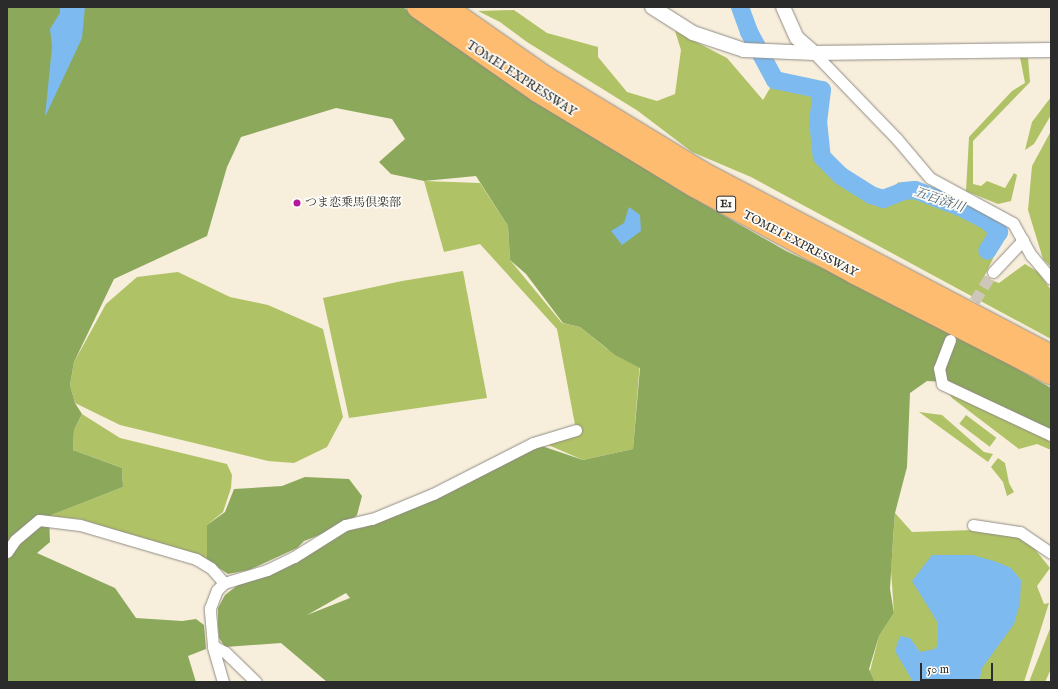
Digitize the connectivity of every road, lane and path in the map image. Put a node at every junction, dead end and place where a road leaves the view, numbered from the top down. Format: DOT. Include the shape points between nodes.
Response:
graph roads {
  1 [pos="417,7"];
  2 [pos="446,7"];
  3 [pos="652,7"];
  4 [pos="783,7"];
  5 [pos="1051,50"];
  6 [pos="814,53"];
  7 [pos="1023,240"];
  8 [pos="993,272"];
  9 [pos="1051,279"];
  10 [pos="950,340"];
  11 [pos="1051,355"];
  12 [pos="1051,374"];
  13 [pos="576,430"];
  14 [pos="1051,435"];
  15 [pos="973,525"];
  16 [pos="7,552"];
  17 [pos="1051,553"];
  18 [pos="224,583"];
  19 [pos="213,646"];
  20 [pos="223,682"];
  21 [pos="256,682"];
  1 -- 12 [label="highway, TOMEI EXPRESSWAY / E1" via="537,91 687,182 854,273"];
  2 -- 11 [label="highway, TOMEI EXPRESSWAY / E1" via="546,77 702,172"];
  3 -- 6 [label="street" via="693,33 744,50"];
  4 -- 6 [label="street" via="797,38"];
  5 -- 6 [label="street"];
  6 -- 7 [label="street" via="897,139 930,178 1013,223"];
  7 -- 8 [label="street"];
  7 -- 9 [label="street" via="1031,255"];
  10 -- 14 [label="street" via="939,368 942,384"];
  13 -- 18 [label="street" via="534,443 433,494 372,519 344,524 294,557 267,570"];
  15 -- 17 [label="street" via="1020,532"];
  16 -- 18 [label="street" via="15,540 39,520 80,525 196,559 211,568"];
  18 -- 19 [label="street" via="217,590 210,608"];
  19 -- 20 [label="street"];
  19 -- 21 [label="street" via="225,652"];
}
